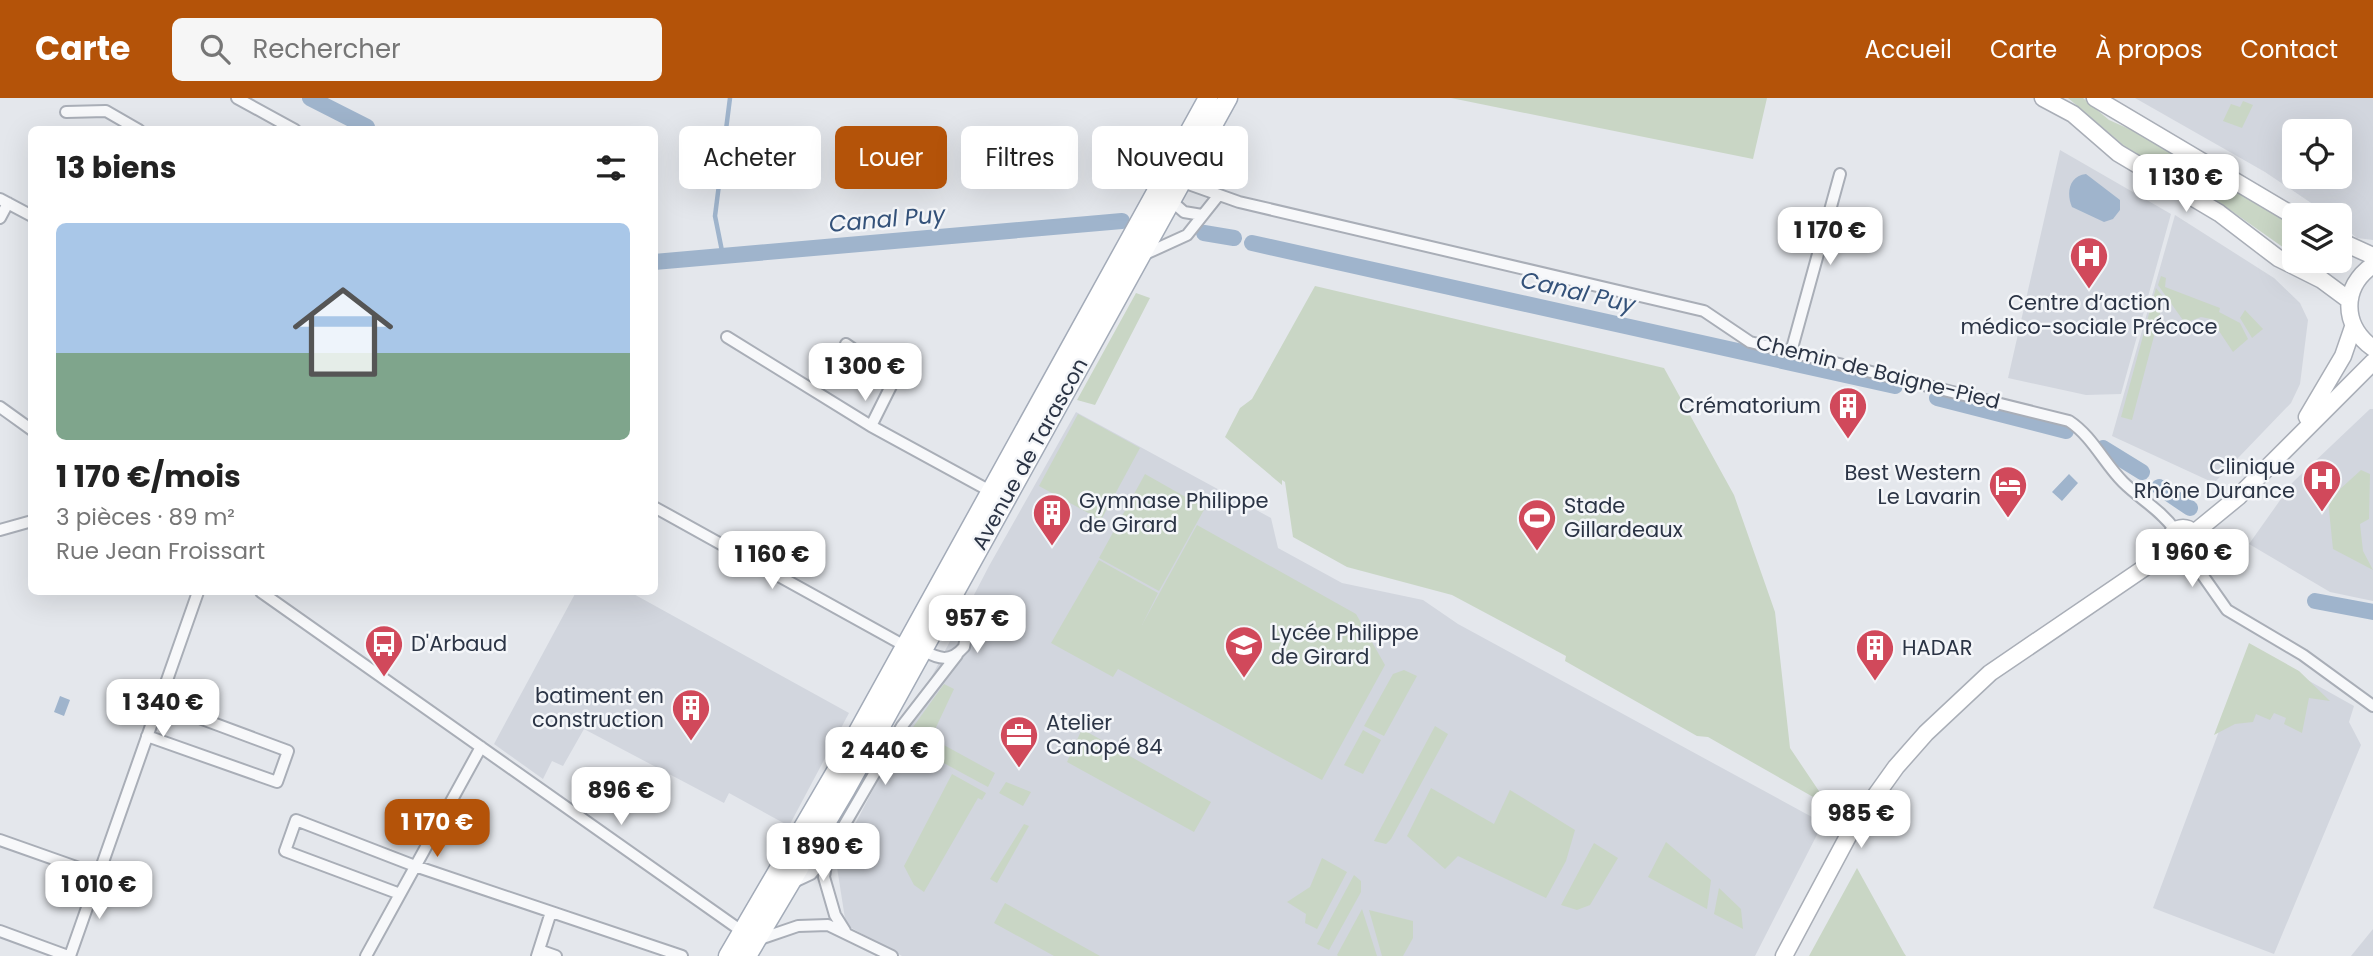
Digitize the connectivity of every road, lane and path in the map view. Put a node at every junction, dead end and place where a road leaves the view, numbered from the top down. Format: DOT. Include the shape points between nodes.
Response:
graph roads {
  1 [pos="237,98"];
  2 [pos="1208,98"];
  3 [pos="1228,98"];
  4 [pos="2043,98"];
  5 [pos="2095,98"];
  6 [pos="66,112"];
  7 [pos="132,126"];
  8 [pos="288,126"];
  9 [pos="1195,126"];
  10 [pos="1209,126"];
  11 [pos="1840,174"];
  12 [pos="1166,189"];
  13 [pos="1166,189"];
  14 [pos="1168,189"];
  15 [pos="1178,189"];
  16 [pos="1218,196"];
  17 [pos="4,201"];
  18 [pos="2282,209"];
  19 [pos="28,214"];
  20 [pos="1202,215"];
  21 [pos="0,218"];
  22 [pos="2352,246"];
  23 [pos="2373,256"];
  24 [pos="1138,259"];
  25 [pos="2373,265"];
  26 [pos="2349,300"];
  27 [pos="2353,327"];
  28 [pos="727,337"];
  29 [pos="846,344"];
  30 [pos="2373,348"];
  31 [pos="1791,352"];
  32 [pos="2373,362"];
  33 [pos="0,407"];
  34 [pos="872,426"];
  35 [pos="28,427"];
  36 [pos="2290,443"];
  37 [pos="990,491"];
  38 [pos="658,509"];
  39 [pos="28,522"];
  40 [pos="0,530"];
  41 [pos="2175,530"];
  42 [pos="2194,533"];
  43 [pos="2180,551"];
  44 [pos="197,595"];
  45 [pos="265,595"];
  46 [pos="944,611"];
  47 [pos="914,648"];
  48 [pos="957,655"];
  49 [pos="159,703"];
  50 [pos="2373,706"];
  51 [pos="147,736"];
  52 [pos="481,747"];
  53 [pos="0,840"];
  54 [pos="828,853"];
  55 [pos="415,866"];
  56 [pos="99,876"];
  57 [pos="792,884"];
  58 [pos="400,894"];
  59 [pos="551,912"];
  60 [pos="0,931"];
  61 [pos="845,931"];
  62 [pos="750,936"];
  63 [pos="538,953"];
  64 [pos="1784,954"];
  65 [pos="69,956"];
  66 [pos="366,956"];
  67 [pos="556,956"];
  68 [pos="681,956"];
  69 [pos="728,956"];
  70 [pos="747,956"];
  71 [pos="891,956"];
  1 -- 8 [label="street"];
  2 -- 9 [label="main road, Avenue de Tarascon"];
  3 -- 10 [label="main road, Avenue de Tarascon"];
  4 -- 26 [label="street" via="2073,114 2118,153 2219,213 2278,258 2334,287"];
  5 -- 18 [label="street"];
  6 -- 7 [label="street" via="106,111"];
  11 -- 31 [label="street"];
  12 -- 24 [label="main road, Avenue de Tarascon"];
  13 -- 37 [label="main road, Avenue de Tarascon"];
  14 -- 20 [label="street" via="1184,212"];
  15 -- 16 [label="street, Chemin de Baigne-Pied"];
  16 -- 20 [label="street"];
  16 -- 31 [label="street, Chemin de Baigne-Pied" via="1704,311 1750,342"];
  17 -- 19 [label="street"];
  17 -- 21 [label="street"];
  20 -- 24 [label="street" via="1187,235"];
  22 -- 23 [label="street"];
  24 -- 46 [label="main road, Avenue de Tarascon"];
  25 -- 26 [label="street" via="2357,279"];
  26 -- 27 [label="street"];
  27 -- 30 [label="street"];
  27 -- 36 [label="street" via="2327,386"];
  28 -- 34 [label="street"];
  29 -- 34 [label="street" via="895,378"];
  31 -- 41 [label="street, Chemin de Baigne-Pied" via="2069,421 2089,438 2125,485 2164,515"];
  32 -- 36 [label="street"];
  33 -- 35 [label="street"];
  34 -- 37 [label="street"];
  36 -- 42 [label="street" via="2238,497"];
  37 -- 47 [label="main road, Avenue de Tarascon"];
  38 -- 47 [label="street"];
  39 -- 40 [label="street"];
  41 -- 42 [label="street" via="2182,527"];
  41 -- 43 [label="street" via="2170,537"];
  42 -- 43 [label="street" via="2195,545"];
  43 -- 50 [label="street" via="2224,606 2304,655"];
  43 -- 64 [label="street" via="1990,673 1926,733 1853,827"];
  44 -- 49 [label="street"];
  45 -- 52 [label="street"];
  46 -- 47 [label="main road, Avenue de Tarascon"];
  46 -- 48 [label="street" via="965,627 964,647"];
  47 -- 48 [label="street" via="938,659"];
  47 -- 57 [label="main road, Avenue de Tarascon"];
  47 -- 62 [label="main road, Avenue de Tarascon"];
  48 -- 54 [label="street" via="902,726"];
  49 -- 51 [label="street"];
  49 -- 51 [label="street" via="288,751 277,782"];
  51 -- 56 [label="street"];
  52 -- 55 [label="street"];
  52 -- 62 [label="street"];
  53 -- 56 [label="street"];
  54 -- 57 [label="street" via="811,874"];
  54 -- 61 [label="street" via="824,877 835,915"];
  55 -- 58 [label="street"];
  55 -- 58 [label="street" via="296,820 285,851"];
  55 -- 59 [label="street"];
  56 -- 65 [label="street"];
  57 -- 62 [label="main road, Avenue de Tarascon"];
  58 -- 66 [label="street"];
  59 -- 63 [label="street"];
  59 -- 68 [label="street"];
  60 -- 65 [label="street"];
  61 -- 62 [label="street" via="828,925 798,926"];
  61 -- 71 [label="street"];
  62 -- 69 [label="main road, Avenue de Tarascon"];
  62 -- 70 [label="main road, Avenue de Tarascon"];
  63 -- 67 [label="street"];
}
